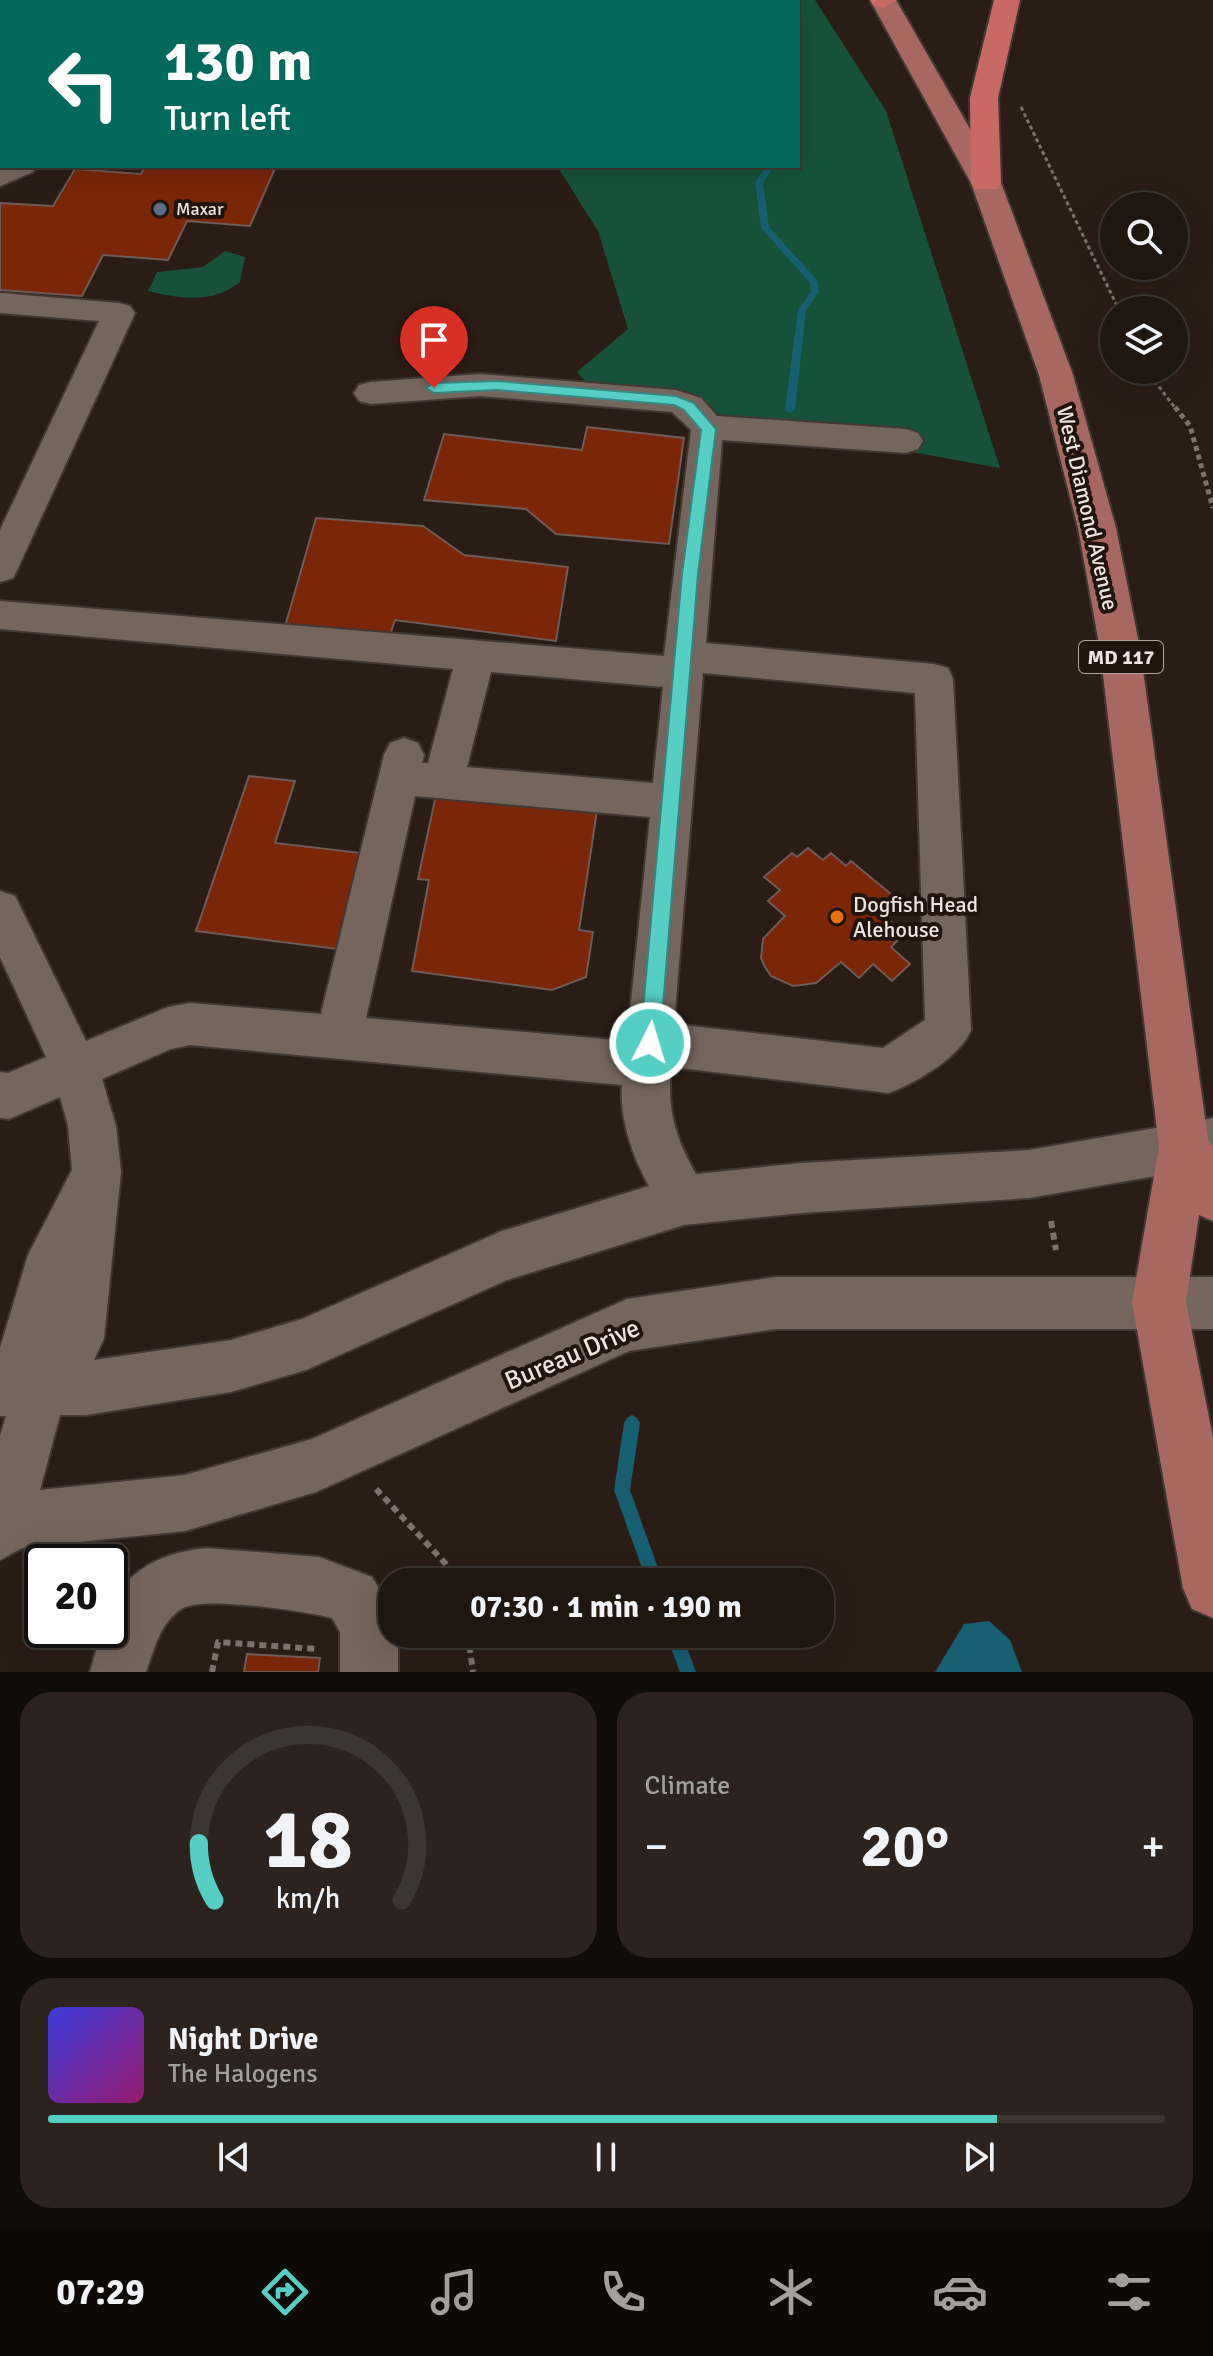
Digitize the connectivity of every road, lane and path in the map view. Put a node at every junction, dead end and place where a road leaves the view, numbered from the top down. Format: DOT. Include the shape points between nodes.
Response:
graph roads {
  1 [pos="883,0"];
  2 [pos="1007,0"];
  3 [pos="19,168"];
  4 [pos="0,177"];
  5 [pos="986,183"];
  6 [pos="1061,186"];
  7 [pos="1112,296"];
  8 [pos="0,303"];
  9 [pos="1157,384"];
  10 [pos="371,393"];
  11 [pos="709,429"];
  12 [pos="906,441"];
  13 [pos="1213,508"];
  14 [pos="0,568"];
  15 [pos="0,615"];
  16 [pos="476,655"];
  17 [pos="682,664"];
  18 [pos="443,782"];
  19 [pos="672,802"];
  20 [pos="0,910"];
  21 [pos="339,1037"];
  22 [pos="649,1054"];
  23 [pos="75,1068"];
  24 [pos="0,1095"];
  25 [pos="1199,1145"];
  26 [pos="1213,1195"];
  27 [pos="684,1200"];
  28 [pos="1051,1221"];
  29 [pos="1056,1250"];
  30 [pos="1186,1302"];
  31 [pos="20,1390"];
  32 [pos="370,1477"];
  33 [pos="1,1526"];
  34 [pos="448,1568"];
  35 [pos="1213,1588"];
  36 [pos="470,1648"];
  37 [pos="370,1662"];
  38 [pos="118,1668"];
  39 [pos="212,1672"];
  40 [pos="473,1672"];
  1 -- 5 [label="main road, West Diamond Avenue / MD 117"];
  2 -- 5 [label="highway" via="984,98"];
  3 -- 4 [label="street"];
  5 -- 25 [label="main road, West Diamond Avenue / MD 117" via="1056,375 1097,528"];
  6 -- 7 [label="path"];
  8 -- 14 [label="street" via="119,313"];
  9 -- 13 [label="path" via="1190,426"];
  10 -- 11 [label="street" via="497,386 676,401 689,406"];
  11 -- 12 [label="street"];
  11 -- 17 [label="street"];
  15 -- 16 [label="street"];
  16 -- 17 [label="street"];
  16 -- 18 [label="street"];
  17 -- 19 [label="street"];
  17 -- 22 [label="street" via="934,679 948,1030 889,1071"];
  18 -- 19 [label="street"];
  18 -- 21 [label="street" via="401,766"];
  19 -- 22 [label="street"];
  20 -- 23 [label="street"];
  21 -- 22 [label="street"];
  21 -- 23 [label="street" via="190,1024 168,1028"];
  22 -- 27 [label="street" via="644,1103 661,1160"];
  23 -- 24 [label="street"];
  23 -- 31 [label="street" via="92,1126 97,1172 78,1338"];
  25 -- 26 [label="main road, West Diamond Avenue / MD 117"];
  25 -- 27 [label="street" via="1029,1174"];
  25 -- 30 [label="main road, West Diamond Avenue / MD 117"];
  27 -- 31 [label="street" via="502,1256 306,1344 231,1366"];
  28 -- 29 [label="path"];
  30 -- 33 [label="street, Bureau Drive" via="776,1303 627,1325 316,1465 185,1503"];
  30 -- 35 [label="main road, West Diamond Avenue / MD 117"];
  31 -- 33 [label="street"];
  32 -- 34 [label="path"];
  36 -- 40 [label="path"];
  37 -- 38 [label="street" via="361,1607 342,1591 190,1576 174,1580 149,1600"];
  37 -- 39 [label="path" via="218,1642"];
}
